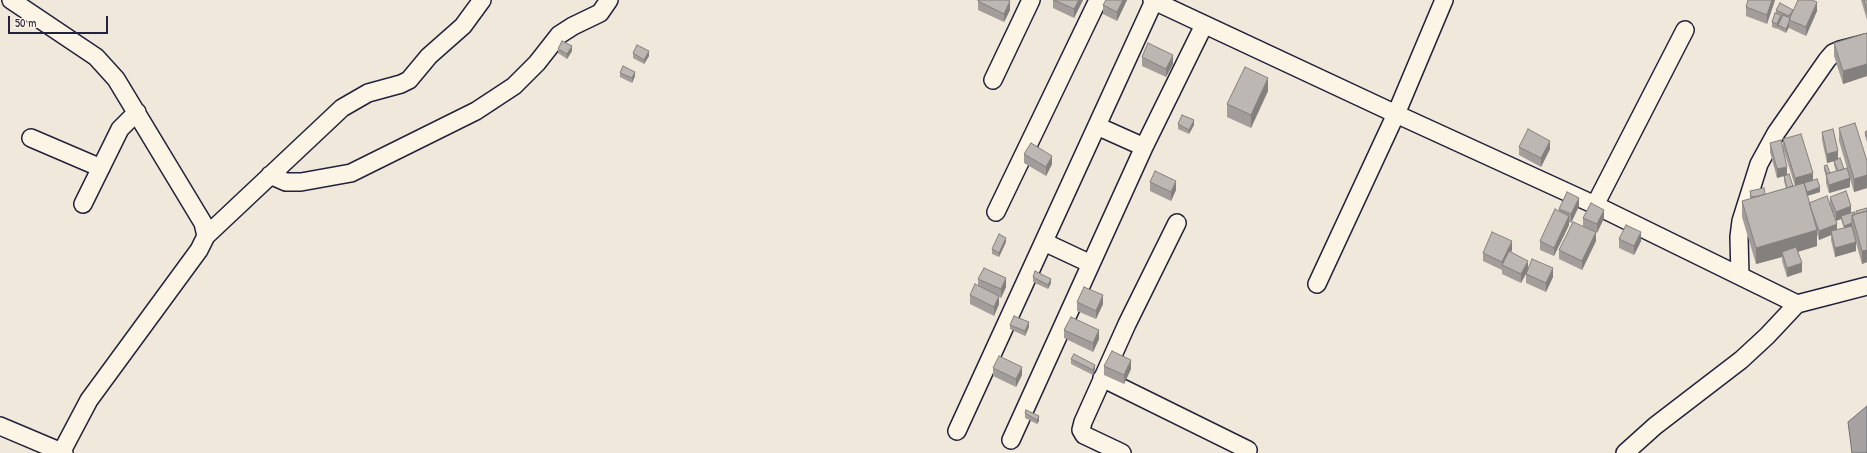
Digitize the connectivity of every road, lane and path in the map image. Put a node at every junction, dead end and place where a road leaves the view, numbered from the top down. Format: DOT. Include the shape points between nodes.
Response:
graph roads {
  1 [pos="11,0"];
  2 [pos="482,0"];
  3 [pos="609,0"];
  4 [pos="1031,0"];
  5 [pos="1098,0"];
  6 [pos="1444,0"];
  7 [pos="1153,1"];
  8 [pos="1204,25"];
  9 [pos="1685,30"];
  10 [pos="1867,43"];
  11 [pos="994,80"];
  12 [pos="137,112"];
  13 [pos="1396,114"];
  14 [pos="1097,126"];
  15 [pos="31,138"];
  16 [pos="1144,147"];
  17 [pos="101,168"];
  18 [pos="270,175"];
  19 [pos="83,204"];
  20 [pos="1595,205"];
  21 [pos="996,212"];
  22 [pos="1177,223"];
  23 [pos="206,236"];
  24 [pos="1044,242"];
  25 [pos="1091,264"];
  26 [pos="1740,276"];
  27 [pos="1317,284"];
  28 [pos="1867,286"];
  29 [pos="1797,304"];
  30 [pos="1102,378"];
  31 [pos="0,426"];
  32 [pos="957,430"];
  33 [pos="1011,440"];
  34 [pos="1101,449"];
  35 [pos="1248,450"];
  36 [pos="62,453"];
  37 [pos="1122,453"];
  38 [pos="1625,453"];
  1 -- 12 [label="street" via="96,57 116,79"];
  2 -- 18 [label="street" via="463,26 429,56 409,80 368,93 342,108"];
  3 -- 18 [label="street" via="600,13 559,34 537,63 514,86 476,111 351,173 301,182 286,182"];
  4 -- 11 [label="street"];
  5 -- 21 [label="street"];
  6 -- 13 [label="street"];
  7 -- 8 [label="street"];
  7 -- 14 [label="street"];
  8 -- 13 [label="street"];
  8 -- 16 [label="street"];
  9 -- 20 [label="street"];
  10 -- 26 [label="street" via="1840,50 1827,60 1776,133 1759,164 1741,221"];
  12 -- 17 [label="street" via="120,129"];
  12 -- 23 [label="street" via="203,223"];
  13 -- 20 [label="street"];
  13 -- 27 [label="street"];
  14 -- 16 [label="street"];
  14 -- 24 [label="street"];
  15 -- 17 [label="street"];
  16 -- 25 [label="street"];
  17 -- 19 [label="street"];
  18 -- 23 [label="street"];
  20 -- 26 [label="street"];
  22 -- 30 [label="street"];
  23 -- 36 [label="street" via="199,250 89,400"];
  24 -- 25 [label="street"];
  24 -- 32 [label="street"];
  25 -- 33 [label="street"];
  26 -- 29 [label="street"];
  28 -- 29 [label="street"];
  29 -- 38 [label="street" via="1741,360 1655,426"];
  30 -- 34 [label="street" via="1081,430"];
  30 -- 35 [label="street"];
  31 -- 36 [label="street"];
  34 -- 37 [label="street"];
}
